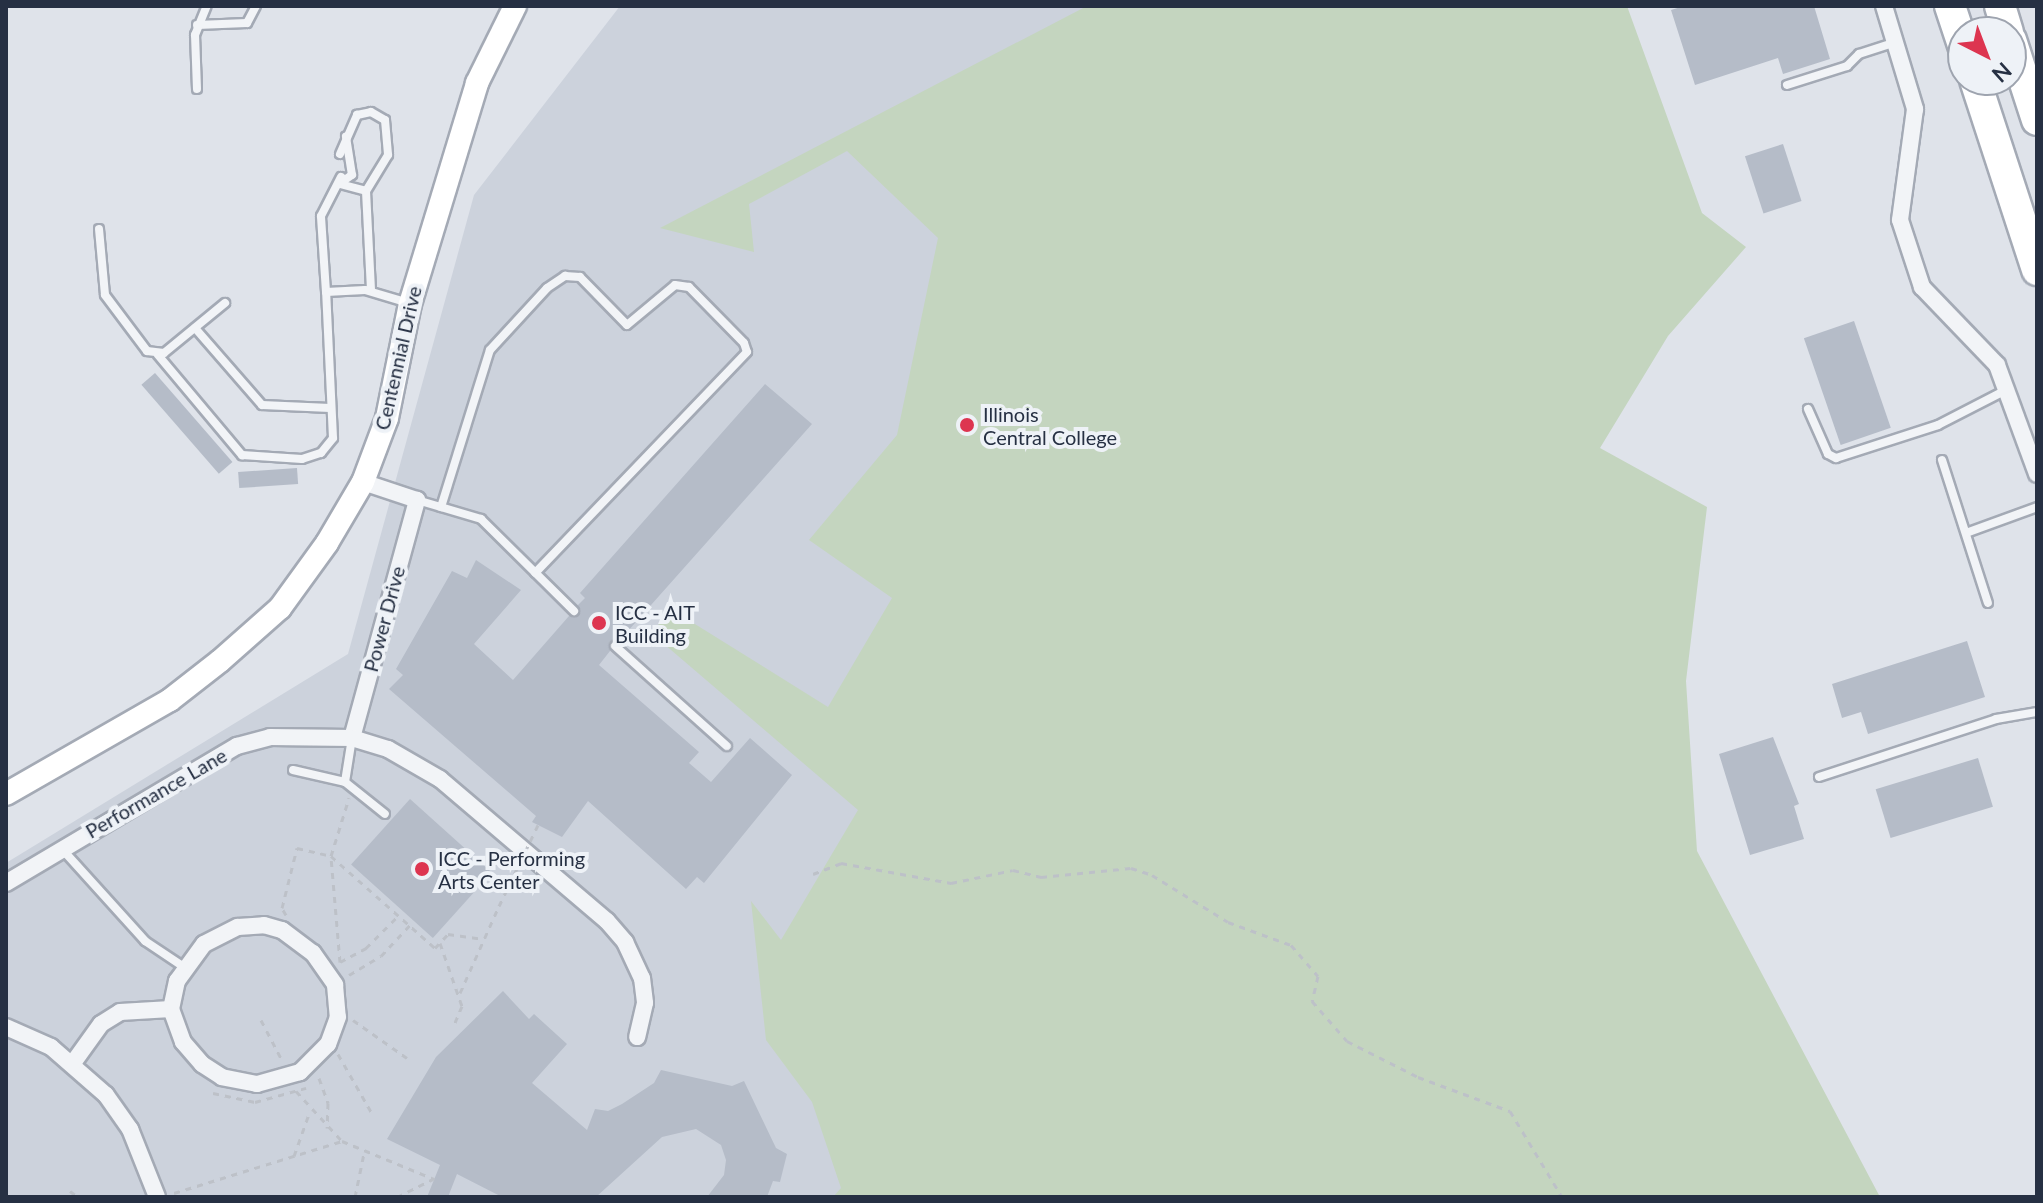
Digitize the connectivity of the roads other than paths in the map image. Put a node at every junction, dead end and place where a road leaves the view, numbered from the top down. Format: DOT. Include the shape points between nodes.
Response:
graph roads {
  1 [pos="207,6"];
  2 [pos="256,6"];
  3 [pos="515,6"];
  4 [pos="1884,6"];
  5 [pos="197,25"];
  6 [pos="1896,42"];
  7 [pos="1787,85"];
  8 [pos="197,89"];
  9 [pos="2027,89"];
  10 [pos="1980,96"];
  11 [pos="2037,120"];
  12 [pos="346,135"];
  13 [pos="340,154"];
  14 [pos="340,181"];
  15 [pos="366,191"];
  16 [pos="99,229"];
  17 [pos="2037,270"];
  18 [pos="371,291"];
  19 [pos="326,292"];
  20 [pos="225,303"];
  21 [pos="410,304"];
  22 [pos="195,328"];
  23 [pos="158,355"];
  24 [pos="2009,389"];
  25 [pos="330,408"];
  26 [pos="1808,409"];
  27 [pos="1942,460"];
  28 [pos="2037,474"];
  29 [pos="363,482"];
  30 [pos="417,500"];
  31 [pos="441,507"];
  32 [pos="2037,507"];
  33 [pos="1966,533"];
  34 [pos="535,573"];
  35 [pos="1988,603"];
  36 [pos="574,611"];
  37 [pos="615,646"];
  38 [pos="2037,712"];
  39 [pos="352,738"];
  40 [pos="727,746"];
  41 [pos="293,770"];
  42 [pos="1819,777"];
  43 [pos="349,784"];
  44 [pos="6,794"];
  45 [pos="385,814"];
  46 [pos="61,848"];
  47 [pos="6,883"];
  48 [pos="184,967"];
  49 [pos="171,1009"];
  50 [pos="6,1027"];
  51 [pos="637,1037"];
  52 [pos="73,1063"];
  53 [pos="165,1195"];
  1 -- 5 [label="lane"];
  2 -- 5 [label="lane" via="247,23"];
  3 -- 21 [label="main road, Centennial Drive" via="477,83"];
  4 -- 6 [label="street"];
  5 -- 8 [label="lane"];
  6 -- 7 [label="lane" via="1859,54 1847,66"];
  6 -- 24 [label="street" via="1915,109 1900,220 1931,302 1997,365"];
  9 -- 11 [label="highway"];
  10 -- 17 [label="highway"];
  12 -- 13 [label="lane"];
  12 -- 14 [label="lane" via="352,175"];
  12 -- 15 [label="lane" via="365,111 386,123 388,155"];
  14 -- 15 [label="lane"];
  14 -- 19 [label="lane" via="321,216"];
  15 -- 18 [label="lane"];
  16 -- 23 [label="lane" via="108,300 147,351"];
  18 -- 19 [label="lane"];
  18 -- 21 [label="lane"];
  19 -- 25 [label="lane"];
  20 -- 22 [label="lane"];
  21 -- 29 [label="main road, Centennial Drive" via="387,418"];
  22 -- 23 [label="lane"];
  22 -- 25 [label="lane" via="262,405"];
  23 -- 25 [label="lane" via="238,453 248,458 302,459 321,453 333,438"];
  24 -- 26 [label="lane" via="1938,425 1836,458 1828,454"];
  24 -- 28 [label="street"];
  27 -- 33 [label="lane"];
  29 -- 30 [label="street"];
  29 -- 44 [label="main road, Centennial Drive" via="280,608 220,661 170,700"];
  30 -- 31 [label="lane"];
  30 -- 39 [label="street, Power Drive"];
  31 -- 34 [label="lane" via="481,519"];
  31 -- 34 [label="lane" via="490,350 547,288 565,276 580,277 631,325 675,285 689,287 747,352"];
  32 -- 33 [label="lane"];
  33 -- 35 [label="lane"];
  34 -- 36 [label="lane"];
  37 -- 40 [label="lane"];
  38 -- 42 [label="lane" via="1996,719"];
  39 -- 43 [label="lane"];
  39 -- 46 [label="street, Performance Lane" via="270,737 237,746"];
  39 -- 51 [label="street, Performance Lane" via="388,749 440,779 607,921 625,942 642,978 645,1003"];
  41 -- 43 [label="lane"];
  43 -- 45 [label="lane"];
  46 -- 47 [label="street, Performance Lane"];
  46 -- 48 [label="lane" via="145,941"];
  48 -- 49 [label="street"];
  48 -- 49 [label="street" via="204,944 238,927 282,930 313,953 335,985 338,1017 328,1044 294,1085 257,1084 213,1072 183,1042"];
  49 -- 52 [label="street" via="120,1012 101,1024"];
  50 -- 52 [label="street"];
  52 -- 53 [label="street" via="106,1095 130,1129"];
}
